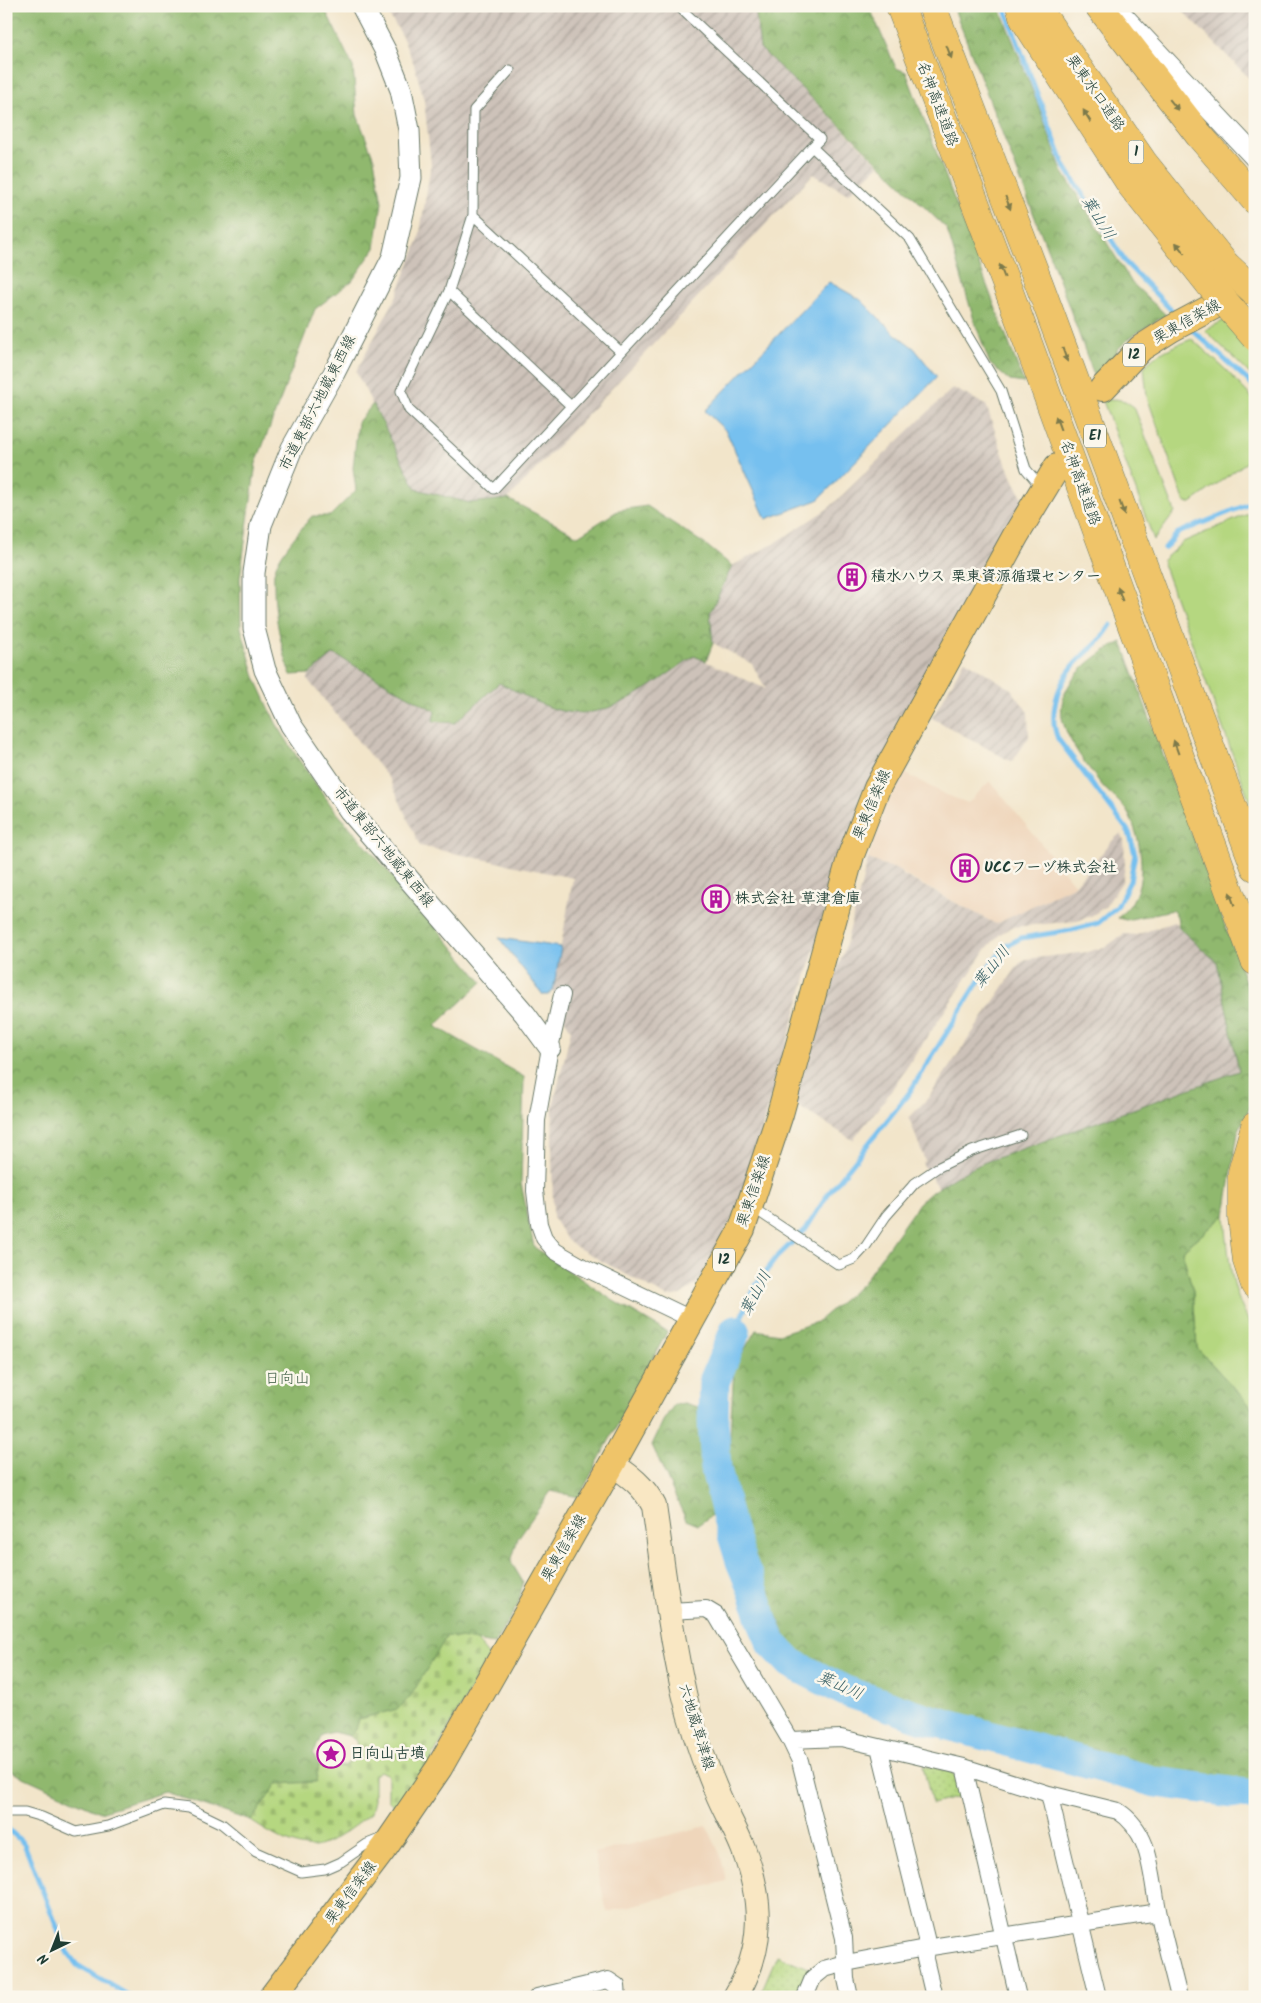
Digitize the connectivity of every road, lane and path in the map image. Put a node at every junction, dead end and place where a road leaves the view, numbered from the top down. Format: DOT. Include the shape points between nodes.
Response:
graph roads {
  1 [pos="362,6"];
  2 [pos="678,6"];
  3 [pos="900,6"];
  4 [pos="932,6"];
  5 [pos="1020,6"];
  6 [pos="1036,6"];
  7 [pos="1099,6"];
  8 [pos="1113,6"];
  9 [pos="1251,6"];
  10 [pos="1255,12"];
  11 [pos="1047,38"];
  12 [pos="510,70"];
  13 [pos="812,147"];
  14 [pos="1255,157"];
  15 [pos="1255,200"];
  16 [pos="473,215"];
  17 [pos="1255,284"];
  18 [pos="449,291"];
  19 [pos="1255,292"];
  20 [pos="1255,336"];
  21 [pos="621,352"];
  22 [pos="1103,388"];
  23 [pos="571,406"];
  24 [pos="1057,467"];
  25 [pos="1044,490"];
  26 [pos="1255,867"];
  27 [pos="1255,962"];
  28 [pos="562,995"];
  29 [pos="550,1048"];
  30 [pos="1255,1126"];
  31 [pos="1021,1135"];
  32 [pos="749,1206"];
  33 [pos="1255,1285"];
  34 [pos="691,1319"];
  35 [pos="612,1464"];
  36 [pos="669,1611"];
  37 [pos="790,1740"];
  38 [pos="879,1747"];
  39 [pos="964,1767"];
  40 [pos="1049,1794"];
  41 [pos="6,1812"];
  42 [pos="396,1831"];
  43 [pos="1158,1912"];
  44 [pos="1081,1925"];
  45 [pos="1004,1936"];
  46 [pos="925,1948"];
  47 [pos="846,1963"];
  48 [pos="272,1997"];
  49 [pos="537,1997"];
  50 [pos="618,1997"];
  51 [pos="735,1997"];
  52 [pos="805,1997"];
  53 [pos="850,1997"];
  54 [pos="934,1997"];
  55 [pos="1018,1997"];
  56 [pos="1098,1997"];
  57 [pos="1179,1997"];
  1 -- 29 [label="street, 市道東部六地蔵東西線" via="401,90 409,130 411,178 393,257 292,448 260,525 254,573 254,628 265,670 291,725 350,811 525,1014"];
  2 -- 13 [label="lane" via="820,139"];
  27 -- 3 [label="highway, 名神高速道路 / E1, one-way" via="1010,294"];
  4 -- 26 [label="highway, 名神高速道路 / E1, one-way"];
  5 -- 11 [label="highway" via="1024,19"];
  6 -- 11 [label="highway, 栗東水口道路 / 1"];
  7 -- 15 [label="highway, one-way" via="1144,67"];
  8 -- 14 [label="street"];
  9 -- 10 [label="lane"];
  11 -- 19 [label="highway, 栗東水口道路 / 1, bridge" via="1226,264"];
  20 -- 11 [label="highway, one-way, bridge" via="1130,185"];
  12 -- 16 [label="lane" via="474,110"];
  13 -- 21 [label="lane"];
  13 -- 25 [label="lane" via="910,240 1001,391 1026,469"];
  16 -- 18 [label="lane"];
  16 -- 21 [label="lane"];
  17 -- 22 [label="main road, 栗東信楽線 / 12" via="1141,348"];
  18 -- 23 [label="lane"];
  18 -- 23 [label="lane" via="401,391 409,410 494,489"];
  21 -- 23 [label="lane"];
  24 -- 25 [label="main road, 栗東信楽線 / 12"];
  25 -- 32 [label="main road, 栗東信楽線 / 12" via="877,788 851,856 780,1114"];
  28 -- 29 [label="street"];
  29 -- 34 [label="street" via="537,1120 536,1191 538,1224 544,1238 555,1251 583,1267"];
  30 -- 33 [label="highway" via="1242,1172 1242,1199 1247,1261"];
  31 -- 32 [label="lane" via="972,1151 915,1183 854,1259 839,1265"];
  32 -- 34 [label="main road, 栗東信楽線 / 12" via="742,1229"];
  34 -- 35 [label="main road, 栗東信楽線 / 12"];
  35 -- 36 [label="main road, 六地蔵草津線" via="633,1478 647,1492 654,1506"];
  35 -- 42 [label="main road, 栗東信楽線 / 12" via="439,1768"];
  36 -- 37 [label="street" via="706,1609 716,1614"];
  36 -- 51 [label="main road, 六地蔵草津線" via="684,1693 696,1734 716,1790 743,1848 755,1886 759,1919 754,1955"];
  37 -- 38 [label="street" via="841,1738"];
  37 -- 47 [label="street" via="800,1761 844,1938"];
  38 -- 39 [label="street"];
  38 -- 46 [label="street" via="926,1938"];
  39 -- 40 [label="street"];
  39 -- 45 [label="street"];
  40 -- 43 [label="street" via="1118,1811 1127,1817 1142,1837 1150,1861"];
  40 -- 44 [label="street"];
  41 -- 42 [label="lane" via="33,1814 76,1832 108,1826 164,1805 189,1808 222,1824 256,1852 301,1872 325,1869 342,1862 367,1844"];
  42 -- 48 [label="main road, 栗東信楽線 / 12"];
  43 -- 44 [label="street"];
  43 -- 57 [label="street"];
  44 -- 45 [label="street"];
  44 -- 56 [label="street"];
  45 -- 46 [label="street"];
  45 -- 55 [label="street"];
  46 -- 47 [label="street"];
  46 -- 54 [label="street"];
  47 -- 52 [label="street" via="824,1969 814,1978"];
  47 -- 53 [label="street"];
  49 -- 50 [label="street" via="608,1980 617,1986"];
}
